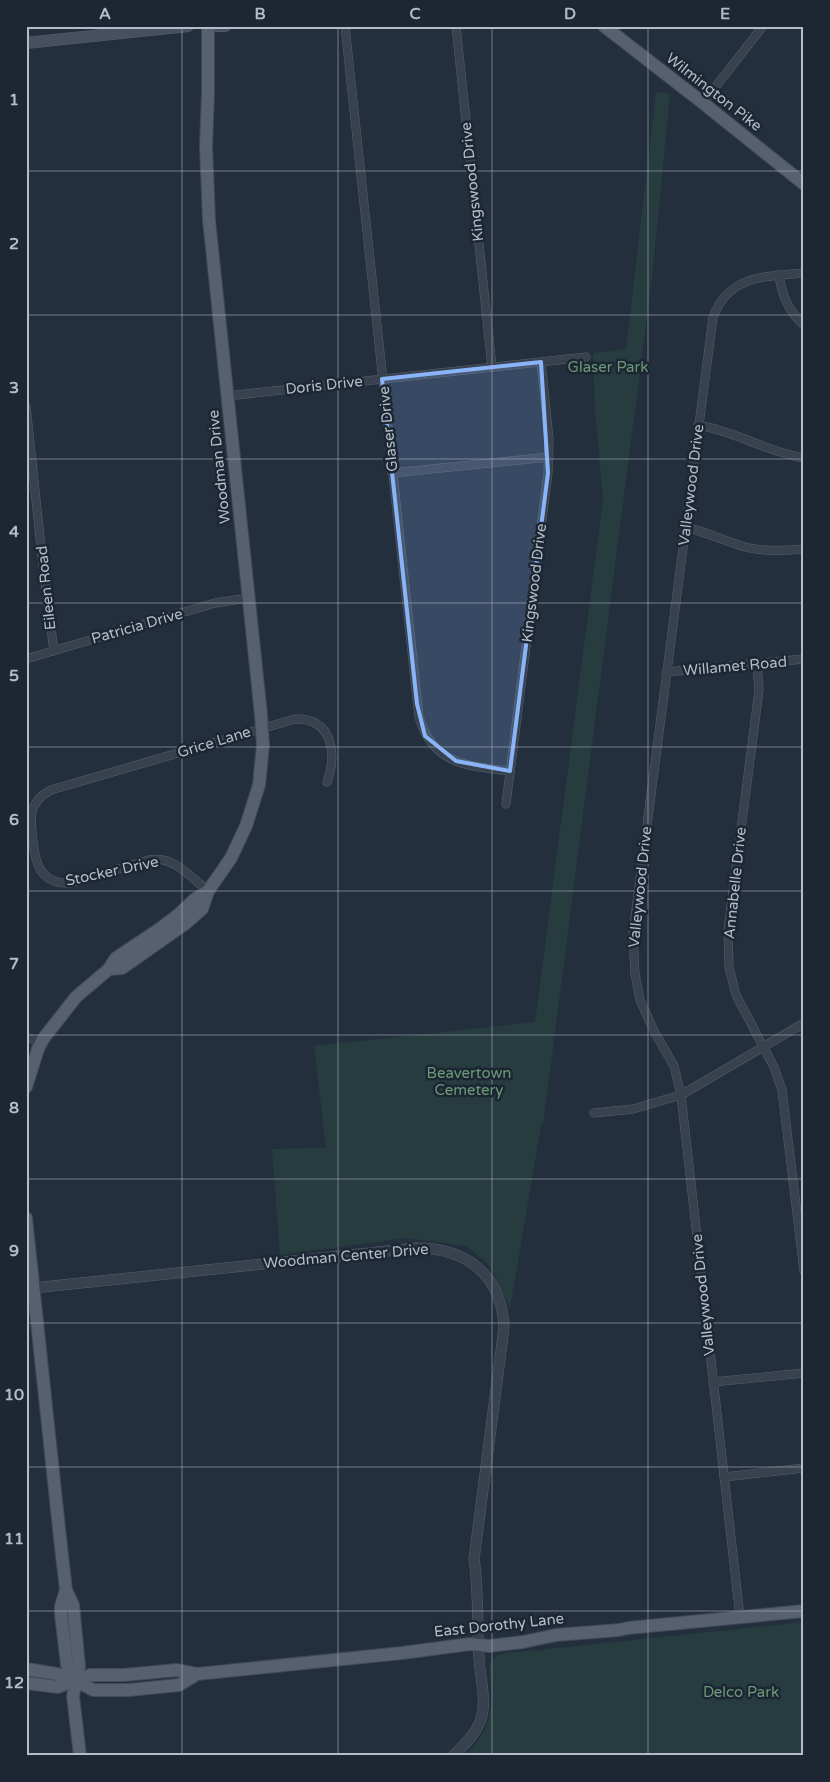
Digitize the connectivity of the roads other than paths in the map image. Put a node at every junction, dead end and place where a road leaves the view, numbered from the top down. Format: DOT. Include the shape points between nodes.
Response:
graph roads {
  1 [pos="188,26"];
  2 [pos="208,26"];
  3 [pos="213,26"];
  4 [pos="225,26"];
  5 [pos="345,26"];
  6 [pos="456,26"];
  7 [pos="604,26"];
  8 [pos="763,26"];
  9 [pos="26,43"];
  10 [pos="703,103"];
  11 [pos="804,184"];
  12 [pos="804,273"];
  13 [pos="780,275"];
  14 [pos="804,325"];
  15 [pos="586,357"];
  16 [pos="541,362"];
  17 [pos="492,367"];
  18 [pos="382,379"];
  19 [pos="228,396"];
  20 [pos="26,406"];
  21 [pos="698,425"];
  22 [pos="549,456"];
  23 [pos="804,458"];
  24 [pos="392,473"];
  25 [pos="686,527"];
  26 [pos="804,549"];
  27 [pos="248,598"];
  28 [pos="54,651"];
  29 [pos="26,659"];
  30 [pos="804,659"];
  31 [pos="757,664"];
  32 [pos="666,672"];
  33 [pos="262,728"];
  34 [pos="510,771"];
  35 [pos="327,782"];
  36 [pos="51,790"];
  37 [pos="506,804"];
  38 [pos="208,891"];
  39 [pos="804,1023"];
  40 [pos="26,1037"];
  41 [pos="42,1042"];
  42 [pos="763,1047"];
  43 [pos="26,1087"];
  44 [pos="681,1095"];
  45 [pos="594,1113"];
  46 [pos="26,1218"];
  47 [pos="804,1271"];
  48 [pos="34,1288"];
  49 [pos="804,1373"];
  50 [pos="713,1382"];
  51 [pos="804,1468"];
  52 [pos="724,1477"];
  53 [pos="804,1611"];
  54 [pos="740,1617"];
  55 [pos="479,1645"];
  56 [pos="26,1669"];
  57 [pos="75,1680"];
  58 [pos="26,1683"];
  59 [pos="80,1756"];
  60 [pos="453,1756"];
  1 -- 9 [label="main road"];
  2 -- 19 [label="main road, Woodman Drive" via="208,220"];
  3 -- 4 [label="main road"];
  5 -- 18 [label="street, Glaser Drive"];
  6 -- 17 [label="street, Kingswood Drive"];
  7 -- 10 [label="main road, Wilmington Pike"];
  8 -- 10 [label="street"];
  10 -- 11 [label="main road, Wilmington Pike"];
  12 -- 13 [label="street, Valleywood Drive"];
  13 -- 14 [label="street" via="788,307"];
  13 -- 21 [label="street, Valleywood Drive" via="756,278 735,286 716,309"];
  15 -- 16 [label="street, Doris Drive"];
  16 -- 17 [label="street, Doris Drive"];
  16 -- 22 [label="street, Kingswood Drive"];
  17 -- 18 [label="street, Doris Drive"];
  18 -- 19 [label="street, Doris Drive"];
  18 -- 24 [label="street, Glaser Drive"];
  19 -- 27 [label="main road, Woodman Drive"];
  20 -- 28 [label="street, Eileen Road"];
  21 -- 23 [label="street"];
  21 -- 25 [label="street, Valleywood Drive"];
  22 -- 24 [label="street"];
  22 -- 34 [label="street, Kingswood Drive"];
  24 -- 34 [label="street, Glaser Drive" via="422,728 436,748 456,761"];
  25 -- 26 [label="street" via="746,547"];
  25 -- 32 [label="street, Valleywood Drive"];
  27 -- 28 [label="street, Patricia Drive" via="215,604"];
  27 -- 33 [label="main road, Woodman Drive"];
  28 -- 29 [label="street, Patricia Drive"];
  30 -- 31 [label="street, Willamet Road"];
  31 -- 32 [label="street, Willamet Road"];
  31 -- 42 [label="street, Annabelle Drive" via="760,690 730,910 728,954 736,995"];
  32 -- 44 [label="street, Valleywood Drive" via="632,951 640,1000 674,1066"];
  33 -- 35 [label="street, Grice Lane" via="302,719 320,726 328,736 332,754"];
  33 -- 36 [label="street, Grice Lane"];
  33 -- 38 [label="main road, Woodman Drive" via="261,769 254,804 231,858"];
  34 -- 37 [label="street, Kingswood Drive"];
  36 -- 38 [label="street, Stocker Drive" via="36,803 30,822 36,862 50,879 71,883 162,859 174,864"];
  38 -- 41 [label="main road, Woodman Drive" via="202,908 186,924 122,968 109,969 76,997"];
  39 -- 42 [label="street"];
  40 -- 41 [label="street"];
  41 -- 43 [label="main road, Woodman Drive"];
  42 -- 44 [label="street"];
  42 -- 47 [label="street, Annabelle Drive" via="782,1090"];
  44 -- 45 [label="street" via="634,1109"];
  44 -- 50 [label="street, Valleywood Drive"];
  46 -- 48 [label="main road"];
  48 -- 55 [label="street, Woodman Center Drive" via="416,1248 444,1250 471,1262 487,1277 498,1295 504,1328 475,1546"];
  48 -- 57 [label="main road" via="66,1590 61,1606 66,1664"];
  49 -- 50 [label="street"];
  50 -- 52 [label="street, Valleywood Drive"];
  51 -- 52 [label="street"];
  52 -- 54 [label="street, Valleywood Drive"];
  53 -- 54 [label="main road, East Dorothy Lane"];
  54 -- 55 [label="main road, East Dorothy Lane"];
  55 -- 57 [label="main road, East Dorothy Lane" via="197,1674 177,1670 90,1675"];
  55 -- 60 [label="street, Woodman Center Drive" via="484,1708 472,1735"];
  56 -- 57 [label="main road, East Dorothy Lane"];
  57 -- 58 [label="main road, East Dorothy Lane" via="58,1688"];
  57 -- 59 [label="main road" via="73,1696"];
}
